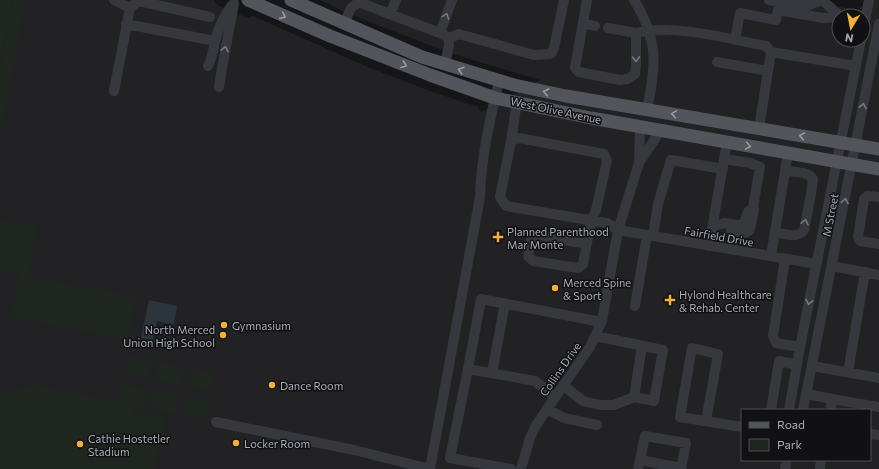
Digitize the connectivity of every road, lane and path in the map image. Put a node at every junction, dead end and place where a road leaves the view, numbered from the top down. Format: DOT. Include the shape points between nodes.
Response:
graph roads {
  1 [pos="114,0"];
  2 [pos="248,0"];
  3 [pos="291,0"];
  4 [pos="396,0"];
  5 [pos="452,0"];
  6 [pos="564,0"];
  7 [pos="587,0"];
  8 [pos="634,0"];
  9 [pos="769,0"];
  10 [pos="822,0"];
  11 [pos="234,2"];
  12 [pos="355,2"];
  13 [pos="130,8"];
  14 [pos="831,9"];
  15 [pos="390,14"];
  16 [pos="210,17"];
  17 [pos="831,18"];
  18 [pos="583,23"];
  19 [pos="126,24"];
  20 [pos="344,24"];
  21 [pos="879,24"];
  22 [pos="595,26"];
  23 [pos="608,28"];
  24 [pos="649,30"];
  25 [pos="636,34"];
  26 [pos="444,35"];
  27 [pos="735,40"];
  28 [pos="215,41"];
  29 [pos="859,48"];
  30 [pos="771,52"];
  31 [pos="718,62"];
  32 [pos="875,62"];
  33 [pos="445,65"];
  34 [pos="208,66"];
  35 [pos="856,66"];
  36 [pos="768,71"];
  37 [pos="499,81"];
  38 [pos="219,87"];
  39 [pos="114,91"];
  40 [pos="495,98"];
  41 [pos="517,102"];
  42 [pos="647,110"];
  43 [pos="591,118"];
  44 [pos="713,120"];
  45 [pos="640,126"];
  46 [pos="759,128"];
  47 [pos="661,130"];
  48 [pos="511,141"];
  49 [pos="727,142"];
  50 [pos="840,142"];
  51 [pos="856,145"];
  52 [pos="879,148"];
  53 [pos="788,153"];
  54 [pos="836,162"];
  55 [pos="639,163"];
  56 [pos="723,164"];
  57 [pos="852,164"];
  58 [pos="879,169"];
  59 [pos="785,171"];
  60 [pos="879,197"];
  61 [pos="591,221"];
  62 [pos="715,225"];
  63 [pos="618,230"];
  64 [pos="775,232"];
  65 [pos="650,236"];
  66 [pos="587,244"];
  67 [pos="879,244"];
  68 [pos="709,246"];
  69 [pos="770,256"];
  70 [pos="785,259"];
  71 [pos="817,264"];
  72 [pos="832,266"];
  73 [pos="865,272"];
  74 [pos="879,274"];
  75 [pos="505,304"];
  76 [pos="635,306"];
  77 [pos="601,322"];
  78 [pos="595,336"];
  79 [pos="642,346"];
  80 [pos="800,347"];
  81 [pos="797,365"];
  82 [pos="812,366"];
  83 [pos="468,369"];
  84 [pos="848,372"];
  85 [pos="492,373"];
  86 [pos="879,378"];
  87 [pos="563,385"];
  88 [pos="807,394"];
  89 [pos="555,397"];
  90 [pos="634,397"];
  91 [pos="832,399"];
  92 [pos="879,407"];
  93 [pos="546,409"];
  94 [pos="771,409"];
  95 [pos="789,409"];
  96 [pos="803,409"];
  97 [pos="830,409"];
  98 [pos="706,421"];
  99 [pos="216,422"];
  100 [pos="597,425"];
  101 [pos="741,427"];
  102 [pos="639,464"];
  103 [pos="493,467"];
  104 [pos="422,468"];
  105 [pos="681,468"];
  106 [pos="511,469"];
  107 [pos="521,469"];
  1 -- 13 [label="street"];
  2 -- 40 [label="main road, West Olive Avenue, one-way" via="330,36"];
  3 -- 20 [label="main road, West Olive Avenue"];
  4 -- 15 [label="street"];
  26 -- 5 [label="street, one-way"];
  6 -- 26 [label="street" via="551,54 534,55 459,34"];
  7 -- 18 [label="street"];
  8 -- 24 [label="street"];
  9 -- 10 [label="street" via="810,5"];
  10 -- 14 [label="street"];
  11 -- 28 [label="street" via="221,19"];
  38 -- 11 [label="street, one-way"];
  12 -- 15 [label="street"];
  12 -- 20 [label="street"];
  13 -- 16 [label="street" via="139,2"];
  13 -- 19 [label="street"];
  15 -- 26 [label="street"];
  17 -- 27 [label="street" via="778,10 776,20 740,13"];
  18 -- 22 [label="street"];
  25 -- 18 [label="street, one-way" via="635,74 628,79 620,80 578,72 575,68"];
  19 -- 28 [label="street"];
  19 -- 39 [label="street"];
  20 -- 33 [label="main road, West Olive Avenue"];
  21 -- 32 [label="street, M Street"];
  23 -- 25 [label="street"];
  24 -- 25 [label="street"];
  24 -- 27 [label="street" via="677,30"];
  24 -- 42 [label="street" via="654,61"];
  26 -- 33 [label="street" via="449,45"];
  27 -- 30 [label="street" via="766,46"];
  28 -- 34 [label="street"];
  29 -- 35 [label="street, M Street"];
  30 -- 35 [label="street"];
  30 -- 36 [label="street"];
  31 -- 36 [label="street"];
  51 -- 32 [label="street, M Street, one-way"];
  37 -- 33 [label="main road, West Olive Avenue, one-way"];
  35 -- 50 [label="street, M Street"];
  36 -- 46 [label="street"];
  37 -- 40 [label="street"];
  42 -- 37 [label="main road, West Olive Avenue, one-way"];
  40 -- 41 [label="main road, West Olive Avenue"];
  40 -- 104 [label="street" via="483,161 480,197 430,469"];
  41 -- 43 [label="main road, West Olive Avenue"];
  41 -- 48 [label="street, Fairfield Drive"];
  42 -- 43 [label="main road" via="635,118 602,114"];
  44 -- 42 [label="main road, West Olive Avenue, one-way"];
  43 -- 45 [label="main road, West Olive Avenue"];
  44 -- 45 [label="main road" via="696,126 657,123"];
  44 -- 46 [label="main road, West Olive Avenue"];
  45 -- 47 [label="main road, West Olive Avenue"];
  45 -- 55 [label="street, Collins Drive"];
  50 -- 46 [label="main road, West Olive Avenue, one-way"];
  47 -- 49 [label="main road, West Olive Avenue"];
  47 -- 55 [label="street, Collins Drive"];
  48 -- 61 [label="street, Fairfield Drive" via="500,197 506,206"];
  48 -- 61 [label="street" via="519,138 604,154 608,161"];
  49 -- 53 [label="main road, West Olive Avenue, one-way"];
  49 -- 56 [label="street"];
  50 -- 51 [label="main road, West Olive Avenue"];
  50 -- 54 [label="street, M Street"];
  51 -- 52 [label="main road, West Olive Avenue"];
  51 -- 57 [label="street, M Street"];
  53 -- 54 [label="main road, West Olive Avenue"];
  53 -- 59 [label="street"];
  54 -- 57 [label="main road, West Olive Avenue"];
  54 -- 71 [label="street, M Street"];
  55 -- 63 [label="street, Collins Drive"];
  56 -- 62 [label="street"];
  56 -- 62 [label="street" via="750,163 760,167 749,231 745,233 722,229"];
  56 -- 65 [label="street" via="671,160"];
  57 -- 58 [label="main road, West Olive Avenue"];
  72 -- 57 [label="street, M Street, one-way"];
  59 -- 64 [label="street"];
  64 -- 59 [label="street, one-way" via="797,235 804,230 811,194 811,175"];
  60 -- 67 [label="street" via="867,196 864,199 858,237 860,241"];
  61 -- 63 [label="street, Fairfield Drive" via="608,223"];
  61 -- 66 [label="street"];
  62 -- 68 [label="street"];
  63 -- 65 [label="street, Fairfield Drive"];
  63 -- 77 [label="street, Collins Drive"];
  64 -- 69 [label="street"];
  65 -- 68 [label="street, Fairfield Drive"];
  65 -- 76 [label="street"];
  66 -- 66 [label="street" via="583,264 578,268 533,261 528,256 531,240 536,235"];
  68 -- 69 [label="street, Fairfield Drive"];
  69 -- 70 [label="street, Fairfield Drive"];
  70 -- 71 [label="street, Fairfield Drive"];
  70 -- 80 [label="street" via="773,336 776,343"];
  71 -- 80 [label="street, M Street, one-way"];
  72 -- 73 [label="street"];
  72 -- 82 [label="street, M Street"];
  73 -- 74 [label="street"];
  73 -- 84 [label="street"];
  75 -- 77 [label="street"];
  75 -- 83 [label="street" via="481,299"];
  75 -- 85 [label="street"];
  77 -- 78 [label="street, Collins Drive"];
  78 -- 79 [label="street"];
  78 -- 87 [label="street, Collins Drive"];
  79 -- 90 [label="street"];
  79 -- 90 [label="street" via="663,350 654,401"];
  80 -- 81 [label="street, M Street"];
  81 -- 94 [label="street" via="779,362"];
  81 -- 95 [label="street, M Street"];
  82 -- 84 [label="street"];
  82 -- 88 [label="street, M Street"];
  83 -- 85 [label="street"];
  83 -- 103 [label="street" via="450,458"];
  84 -- 86 [label="street"];
  85 -- 89 [label="street" via="535,381"];
  87 -- 89 [label="street, Collins Drive"];
  87 -- 90 [label="street" via="583,401 600,405 614,405"];
  88 -- 91 [label="street"];
  88 -- 96 [label="street, M Street"];
  89 -- 93 [label="street, Collins Drive"];
  91 -- 92 [label="street"];
  91 -- 97 [label="street"];
  93 -- 100 [label="street" via="564,418"];
  93 -- 107 [label="street, Collins Drive" via="530,438"];
  98 -- 98 [label="street" via="718,354 692,348 680,417"];
  98 -- 101 [label="street"];
  99 -- 104 [label="street" via="354,450"];
  102 -- 105 [label="street"];
  102 -- 105 [label="street" via="645,436 686,443"];
  103 -- 106 [label="street"];
}
